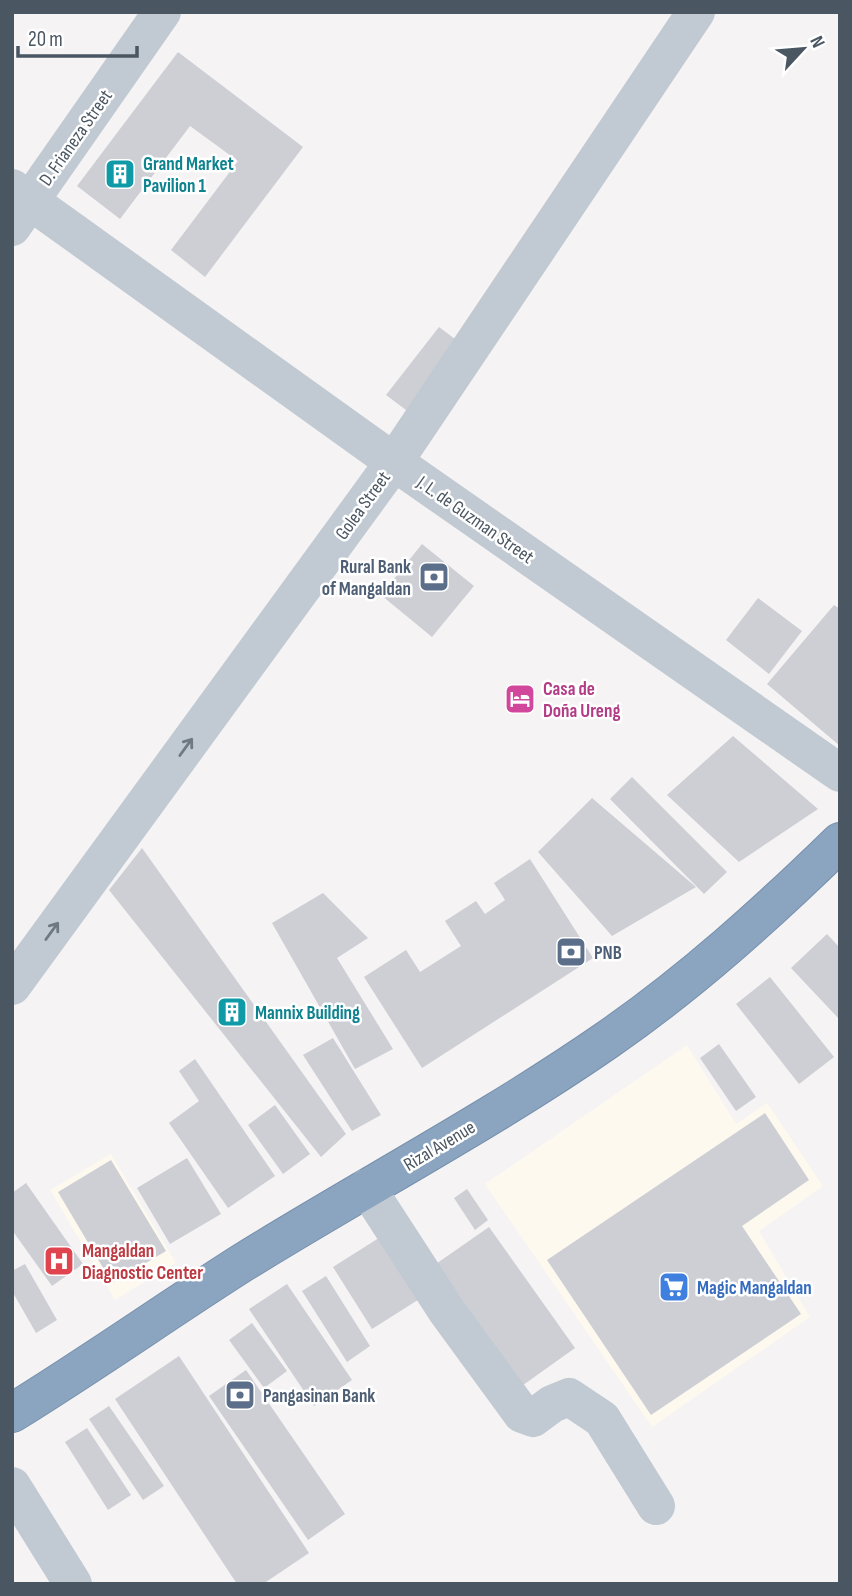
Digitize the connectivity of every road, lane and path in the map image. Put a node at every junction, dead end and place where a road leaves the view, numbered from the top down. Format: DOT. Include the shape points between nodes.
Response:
graph roads {
  1 [pos="162,12"];
  2 [pos="696,12"];
  3 [pos="18,205"];
  4 [pos="394,462"];
  5 [pos="840,773"];
  6 [pos="840,842"];
  7 [pos="12,986"];
  8 [pos="366,1188"];
  9 [pos="12,1413"];
  10 [pos="12,1486"];
  11 [pos="656,1506"];
  12 [pos="74,1584"];
  1 -- 3 [label="street, D. Frianeza Street"];
  2 -- 4 [label="street, Golea Street"];
  3 -- 4 [label="street, J. L. de Guzman Street"];
  4 -- 5 [label="street, J. L. de Guzman Street"];
  7 -- 4 [label="street, Golea Street, one-way"];
  6 -- 8 [label="highway, Rizal Avenue" via="754,924 637,1018 537,1086"];
  8 -- 9 [label="highway, Rizal Avenue"];
  8 -- 11 [label="street" via="522,1414 533,1418 569,1397 602,1419"];
  10 -- 12 [label="street"];
}
